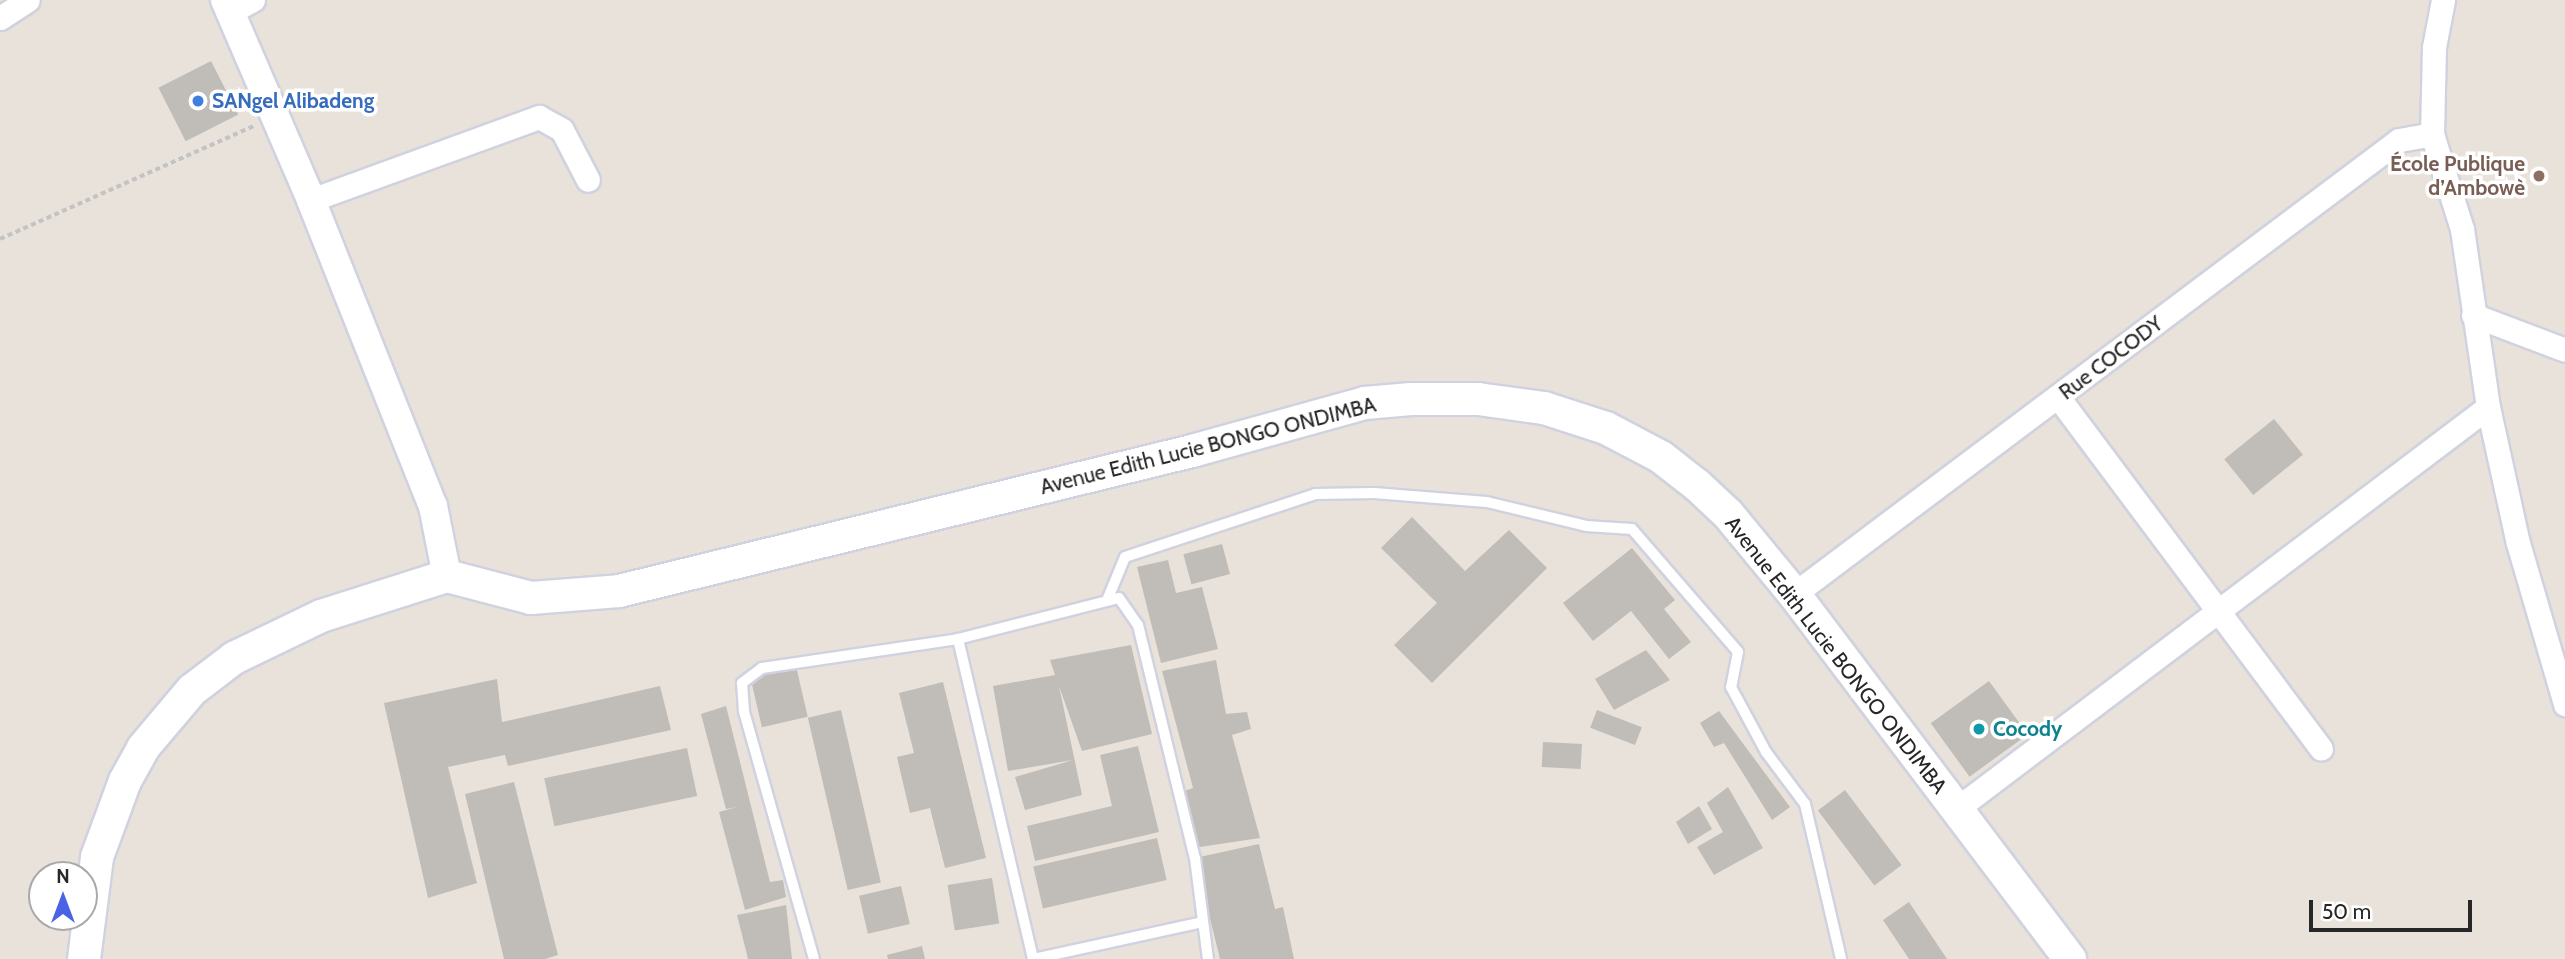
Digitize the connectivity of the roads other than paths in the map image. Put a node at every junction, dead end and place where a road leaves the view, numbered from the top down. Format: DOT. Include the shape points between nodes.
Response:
graph roads {
  1 [pos="28,0"];
  2 [pos="2443,0"];
  3 [pos="236,4"];
  4 [pos="0,18"];
  5 [pos="2432,134"];
  6 [pos="588,180"];
  7 [pos="311,200"];
  8 [pos="2473,315"];
  9 [pos="2565,350"];
  10 [pos="2058,397"];
  11 [pos="2488,407"];
  12 [pos="447,576"];
  13 [pos="1794,594"];
  14 [pos="1108,598"];
  15 [pos="2218,611"];
  16 [pos="958,639"];
  17 [pos="2565,704"];
  18 [pos="2321,749"];
  19 [pos="1955,810"];
  20 [pos="1202,922"];
  21 [pos="84,959"];
  22 [pos="814,959"];
  23 [pos="1033,959"];
  24 [pos="1208,959"];
  25 [pos="1841,959"];
  26 [pos="2070,959"];
  1 -- 4 [label="street"];
  2 -- 5 [label="street" via="2434,47"];
  3 -- 7 [label="street" via="274,117"];
  5 -- 8 [label="street" via="2462,229"];
  5 -- 10 [label="street, Rue COCODY" via="2399,141"];
  6 -- 7 [label="street" via="562,130 539,117"];
  7 -- 12 [label="street" via="433,506"];
  8 -- 9 [label="street"];
  8 -- 11 [label="street"];
  10 -- 13 [label="street, Rue COCODY"];
  10 -- 15 [label="street"];
  11 -- 15 [label="street"];
  11 -- 17 [label="street" via="2518,543"];
  12 -- 13 [label="main road, Avenue Edith Lucie BONGO ONDIMBA" via="531,598 619,591 1166,458 1365,403 1478,398 1544,408 1606,428 1661,457 1728,514"];
  12 -- 21 [label="main road" via="333,612 275,636 234,658 191,690 143,748 111,813 97,857"];
  13 -- 19 [label="main road, Avenue Edith Lucie BONGO ONDIMBA"];
  14 -- 16 [label="lane"];
  14 -- 20 [label="lane" via="1119,598 1138,625 1195,858"];
  14 -- 25 [label="lane" via="1125,557 1315,494 1374,493 1487,502 1586,526 1632,529 1738,652 1731,687 1766,752 1805,804"];
  15 -- 18 [label="street"];
  15 -- 19 [label="street"];
  16 -- 22 [label="lane" via="762,668 742,683 744,710"];
  16 -- 23 [label="lane"];
  19 -- 26 [label="main road, Avenue Edith Lucie BONGO ONDIMBA"];
  20 -- 23 [label="lane"];
  20 -- 24 [label="lane"];
}
